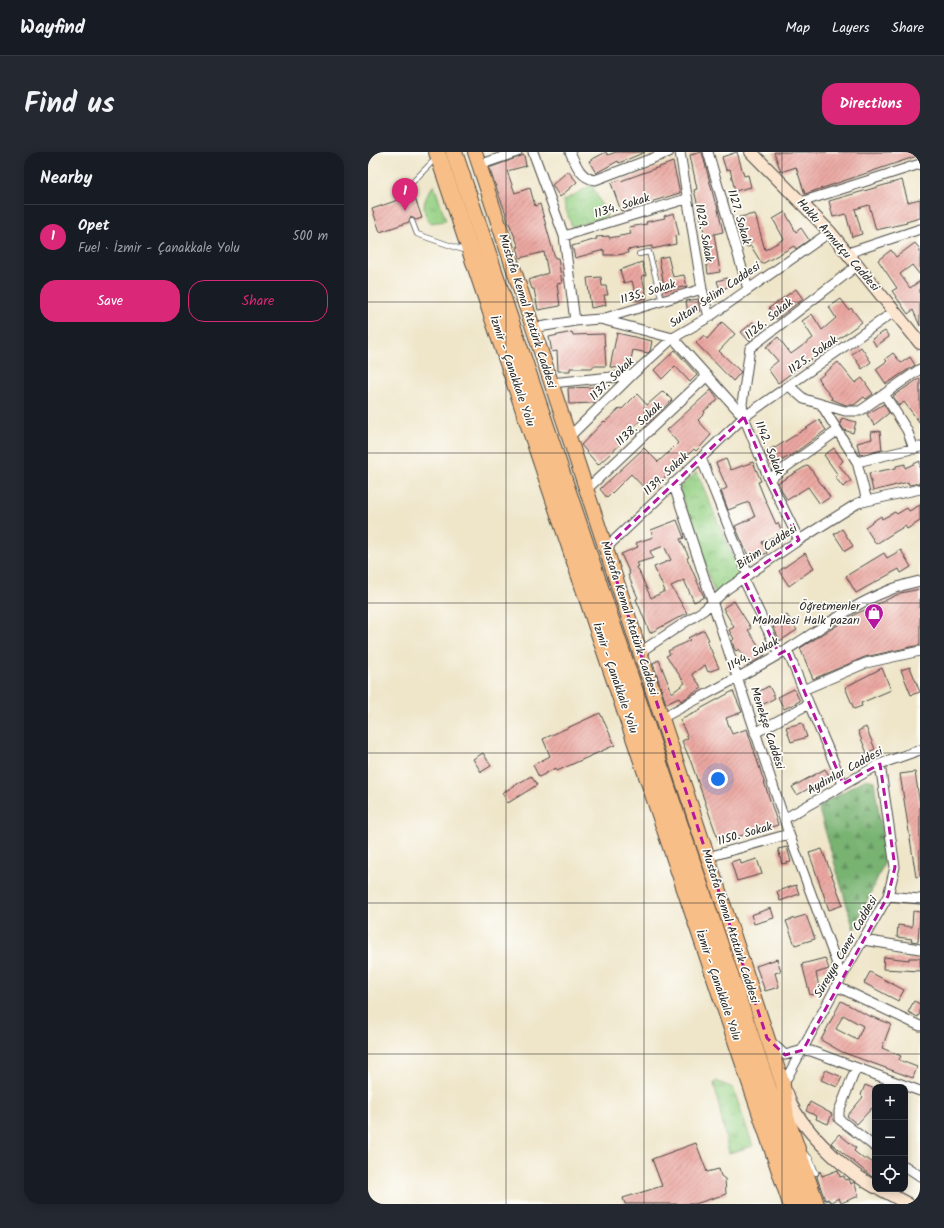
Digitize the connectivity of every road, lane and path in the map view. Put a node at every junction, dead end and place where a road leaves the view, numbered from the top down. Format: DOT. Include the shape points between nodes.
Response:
graph roads {
  1 [pos="517,152"];
  2 [pos="570,152"];
  3 [pos="669,152"];
  4 [pos="680,152"];
  5 [pos="708,152"];
  6 [pos="751,152"];
  7 [pos="443,153"];
  8 [pos="536,153"];
  9 [pos="477,158"];
  10 [pos="920,164"];
  11 [pos="405,198"];
  12 [pos="686,199"];
  13 [pos="801,202"];
  14 [pos="412,221"];
  15 [pos="919,231"];
  16 [pos="830,232"];
  17 [pos="564,236"];
  18 [pos="472,253"];
  19 [pos="848,253"];
  20 [pos="639,254"];
  21 [pos="858,266"];
  22 [pos="702,289"];
  23 [pos="748,289"];
  24 [pos="662,301"];
  25 [pos="895,311"];
  26 [pos="709,317"];
  27 [pos="600,319"];
  28 [pos="575,320"];
  29 [pos="533,328"];
  30 [pos="673,338"];
  31 [pos="920,343"];
  32 [pos="920,369"];
  33 [pos="632,376"];
  34 [pos="707,376"];
  35 [pos="551,383"];
  36 [pos="789,386"];
  37 [pos="884,394"];
  38 [pos="820,404"];
  39 [pos="744,417"];
  40 [pos="837,431"];
  41 [pos="569,437"];
  42 [pos="917,448"];
  43 [pos="701,458"];
  44 [pos="857,462"];
  45 [pos="769,479"];
  46 [pos="673,483"];
  47 [pos="920,489"];
  48 [pos="586,490"];
  49 [pos="868,501"];
  50 [pos="799,540"];
  51 [pos="606,548"];
  52 [pos="745,576"];
  53 [pos="920,581"];
  54 [pos="712,601"];
  55 [pos="920,651"];
  56 [pos="640,652"];
  57 [pos="783,652"];
  58 [pos="737,677"];
  59 [pos="804,690"];
  60 [pos="809,704"];
  61 [pos="662,718"];
  62 [pos="755,733"];
  63 [pos="920,750"];
  64 [pos="880,764"];
  65 [pos="843,784"];
  66 [pos="784,819"];
  67 [pos="789,834"];
  68 [pos="708,857"];
  69 [pos="888,896"];
  70 [pos="920,899"];
  71 [pos="863,940"];
  72 [pos="920,949"];
  73 [pos="838,983"];
  74 [pos="920,1026"];
  75 [pos="767,1038"];
  76 [pos="803,1050"];
  77 [pos="856,1068"];
  78 [pos="783,1085"];
  79 [pos="920,1091"];
  80 [pos="778,1118"];
  81 [pos="792,1143"];
  82 [pos="872,1145"];
  83 [pos="908,1168"];
  84 [pos="816,1173"];
  85 [pos="920,1176"];
  86 [pos="872,1184"];
  87 [pos="886,1192"];
  88 [pos="791,1204"];
  89 [pos="807,1204"];
  90 [pos="824,1204"];
  91 [pos="908,1204"];
  1 -- 9 [label="street"];
  2 -- 3 [label="street" via="581,173 595,180"];
  4 -- 12 [label="street, 1029. Sokak"];
  5 -- 23 [label="street, 1127. Sokak"];
  6 -- 13 [label="main road, Hakkı Armutçu Caddesi"];
  7 -- 11 [label="lane" via="403,192"];
  7 -- 18 [label="highway, İzmir - Çanakkale Yolu"];
  7 -- 80 [label="highway, İzmir - Çanakkale Yolu"];
  8 -- 17 [label="street"];
  9 -- 29 [label="main road, Mustafa Kemal Atatürk Caddesi"];
  10 -- 13 [label="street"];
  12 -- 17 [label="street, 1134. Sokak"];
  12 -- 22 [label="street, 1029. Sokak"];
  13 -- 16 [label="main road, Hakkı Armutçu Caddesi"];
  14 -- 18 [label="lane" via="417,234"];
  15 -- 19 [label="street"];
  16 -- 19 [label="main road, Hakkı Armutçu Caddesi"];
  16 -- 23 [label="street, Sultan Selim Caddesi"];
  17 -- 28 [label="street"];
  18 -- 88 [label="highway, İzmir - Çanakkale Yolu"];
  19 -- 21 [label="main road, Hakkı Armutçu Caddesi"];
  20 -- 24 [label="lane" via="650,252"];
  21 -- 25 [label="main road, Hakkı Armutçu Caddesi"];
  21 -- 39 [label="street, 1126. Sokak" via="750,348 742,404"];
  22 -- 24 [label="street, 1135. Sokak"];
  22 -- 26 [label="street, 1029. Sokak"];
  23 -- 26 [label="street, Sultan Selim Caddesi"];
  24 -- 27 [label="street, 1135. Sokak"];
  25 -- 31 [label="main road, Hakkı Armutçu Caddesi"];
  25 -- 36 [label="street, 1125. Sokak"];
  26 -- 30 [label="street, Sultan Selim Caddesi"];
  27 -- 28 [label="street, Sultan Selim Caddesi"];
  27 -- 30 [label="street, Sultan Selim Caddesi"];
  28 -- 29 [label="street, Sultan Selim Caddesi"];
  29 -- 35 [label="main road, Mustafa Kemal Atatürk Caddesi"];
  30 -- 33 [label="street, 1137. Sokak"];
  30 -- 34 [label="street, 1142. Sokak"];
  32 -- 37 [label="street"];
  33 -- 35 [label="street"];
  33 -- 41 [label="street, 1137. Sokak"];
  34 -- 39 [label="street, 1142. Sokak"];
  34 -- 48 [label="street, 1138. Sokak"];
  35 -- 41 [label="main road, Mustafa Kemal Atatürk Caddesi"];
  36 -- 38 [label="street" via="804,399"];
  36 -- 39 [label="street, 1125. Sokak"];
  37 -- 38 [label="street" via="860,411 844,411"];
  37 -- 42 [label="street"];
  38 -- 40 [label="street"];
  39 -- 43 [label="street, 1139. Sokak"];
  39 -- 45 [label="street, 1142. Sokak"];
  40 -- 44 [label="street"];
  40 -- 45 [label="street"];
  41 -- 48 [label="main road, Mustafa Kemal Atatürk Caddesi"];
  42 -- 44 [label="street"];
  43 -- 46 [label="street, 1139. Sokak"];
  43 -- 52 [label="street"];
  44 -- 49 [label="street"];
  45 -- 50 [label="street, 1142. Sokak"];
  46 -- 51 [label="street, 1139. Sokak"];
  46 -- 54 [label="street, Menekşe Caddesi"];
  47 -- 49 [label="street, Bitim Caddesi"];
  48 -- 51 [label="main road, Mustafa Kemal Atatürk Caddesi"];
  49 -- 50 [label="street, Bitim Caddesi" via="858,503"];
  50 -- 52 [label="street, Bitim Caddesi"];
  51 -- 56 [label="main road, Mustafa Kemal Atatürk Caddesi"];
  52 -- 54 [label="street, Bitim Caddesi"];
  52 -- 57 [label="street"];
  53 -- 57 [label="street, 1144. Sokak" via="898,586 859,604"];
  54 -- 56 [label="street, Bitim Caddesi" via="704,610"];
  54 -- 58 [label="street, Menekşe Caddesi"];
  55 -- 59 [label="street" via="866,663"];
  56 -- 61 [label="main road, Mustafa Kemal Atatürk Caddesi"];
  57 -- 58 [label="street, 1144. Sokak"];
  57 -- 59 [label="street"];
  58 -- 61 [label="street, 1144. Sokak"];
  58 -- 62 [label="street, Menekşe Caddesi"];
  59 -- 60 [label="street"];
  60 -- 62 [label="street"];
  60 -- 65 [label="street"];
  61 -- 68 [label="main road, Mustafa Kemal Atatürk Caddesi"];
  62 -- 66 [label="street, Menekşe Caddesi"];
  63 -- 64 [label="street, Aydınlar Caddesi"];
  64 -- 65 [label="street, Aydınlar Caddesi"];
  64 -- 69 [label="street, Süreyya Caner Caddesi" via="894,867"];
  65 -- 66 [label="street, Aydınlar Caddesi"];
  66 -- 67 [label="street, Menekşe Caddesi"];
  67 -- 68 [label="street, 1150. Sokak"];
  67 -- 73 [label="street, Menekşe Caddesi" via="837,964"];
  68 -- 75 [label="main road, Mustafa Kemal Atatürk Caddesi"];
  69 -- 70 [label="street"];
  69 -- 71 [label="street, Süreyya Caner Caddesi"];
  71 -- 72 [label="street"];
  71 -- 73 [label="street, Süreyya Caner Caddesi"];
  73 -- 74 [label="street"];
  73 -- 76 [label="street, Süreyya Caner Caddesi"];
  75 -- 76 [label="street" via="784,1055"];
  75 -- 78 [label="main road, Mustafa Kemal Atatürk Caddesi"];
  76 -- 77 [label="street"];
  76 -- 78 [label="street, Süreyya Caner Caddesi"];
  77 -- 79 [label="street"];
  77 -- 82 [label="street" via="839,1111 839,1119"];
  78 -- 80 [label="main road"];
  78 -- 81 [label="main road, Mustafa Kemal Atatürk Caddesi"];
  78 -- 86 [label="main road" via="795,1112 824,1148"];
  80 -- 81 [label="highway, İzmir - Çanakkale Yolu"];
  81 -- 84 [label="lane" via="810,1158"];
  81 -- 89 [label="highway, İzmir - Çanakkale Yolu"];
  81 -- 90 [label="main road, Mustafa Kemal Atatürk Caddesi"];
  83 -- 85 [label="street"];
  87 -- 91 [label="main road"];
}
